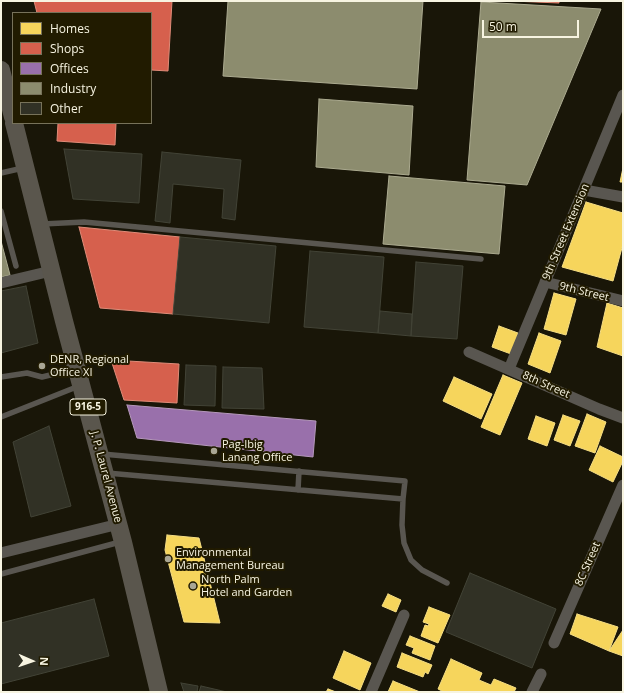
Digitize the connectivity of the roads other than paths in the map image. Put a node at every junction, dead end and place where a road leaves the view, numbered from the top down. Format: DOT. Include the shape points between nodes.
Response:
graph roads {
  1 [pos="2,78"];
  2 [pos="623,95"];
  3 [pos="12,113"];
  4 [pos="14,124"];
  5 [pos="25,167"];
  6 [pos="1,173"];
  7 [pos="584,190"];
  8 [pos="623,197"];
  9 [pos="1,211"];
  10 [pos="40,224"];
  11 [pos="481,259"];
  12 [pos="16,266"];
  13 [pos="51,271"];
  14 [pos="545,282"];
  15 [pos="1,283"];
  16 [pos="623,301"];
  17 [pos="469,352"];
  18 [pos="509,369"];
  19 [pos="79,376"];
  20 [pos="1,377"];
  21 [pos="1,417"];
  22 [pos="623,418"];
  23 [pos="100,454"];
  24 [pos="299,472"];
  25 [pos="105,473"];
  26 [pos="623,485"];
  27 [pos="298,490"];
  28 [pos="403,499"];
  29 [pos="119,524"];
  30 [pos="123,542"];
  31 [pos="1,553"];
  32 [pos="1,574"];
  33 [pos="447,583"];
  34 [pos="404,615"];
  35 [pos="554,643"];
  36 [pos="541,674"];
  37 [pos="159,692"];
  38 [pos="371,692"];
  39 [pos="532,692"];
  1 -- 3 [label="main road"];
  2 -- 7 [label="street, 9th Street Extension"];
  4 -- 5 [label="main road, J. P. Laurel Avenue / 916-5"];
  5 -- 6 [label="lane"];
  5 -- 10 [label="main road, J. P. Laurel Avenue / 916-5"];
  7 -- 8 [label="street"];
  7 -- 14 [label="street, 9th Street Extension"];
  9 -- 12 [label="lane"];
  10 -- 11 [label="lane" via="84,222"];
  10 -- 13 [label="main road, J. P. Laurel Avenue / 916-5"];
  13 -- 15 [label="street"];
  13 -- 19 [label="main road, J. P. Laurel Avenue / 916-5"];
  14 -- 16 [label="street, 9th Street"];
  14 -- 18 [label="street, 9th Street Extension"];
  17 -- 18 [label="street, 8th Street"];
  18 -- 22 [label="street, 8th Street"];
  19 -- 20 [label="lane" via="42,377 27,373"];
  19 -- 21 [label="lane"];
  19 -- 23 [label="main road, J. P. Laurel Avenue / 916-5"];
  23 -- 24 [label="lane"];
  23 -- 25 [label="main road, J. P. Laurel Avenue / 916-5"];
  24 -- 27 [label="lane"];
  24 -- 28 [label="lane" via="405,481"];
  25 -- 27 [label="lane"];
  25 -- 29 [label="main road, J. P. Laurel Avenue / 916-5"];
  26 -- 35 [label="street, 8C Street"];
  27 -- 28 [label="lane"];
  28 -- 33 [label="lane" via="404,543 411,560 422,570"];
  29 -- 30 [label="main road, J. P. Laurel Avenue / 916-5"];
  29 -- 31 [label="street"];
  30 -- 32 [label="lane"];
  30 -- 37 [label="main road, J. P. Laurel Avenue / 916-5"];
  34 -- 38 [label="street"];
  36 -- 39 [label="street"];
}
